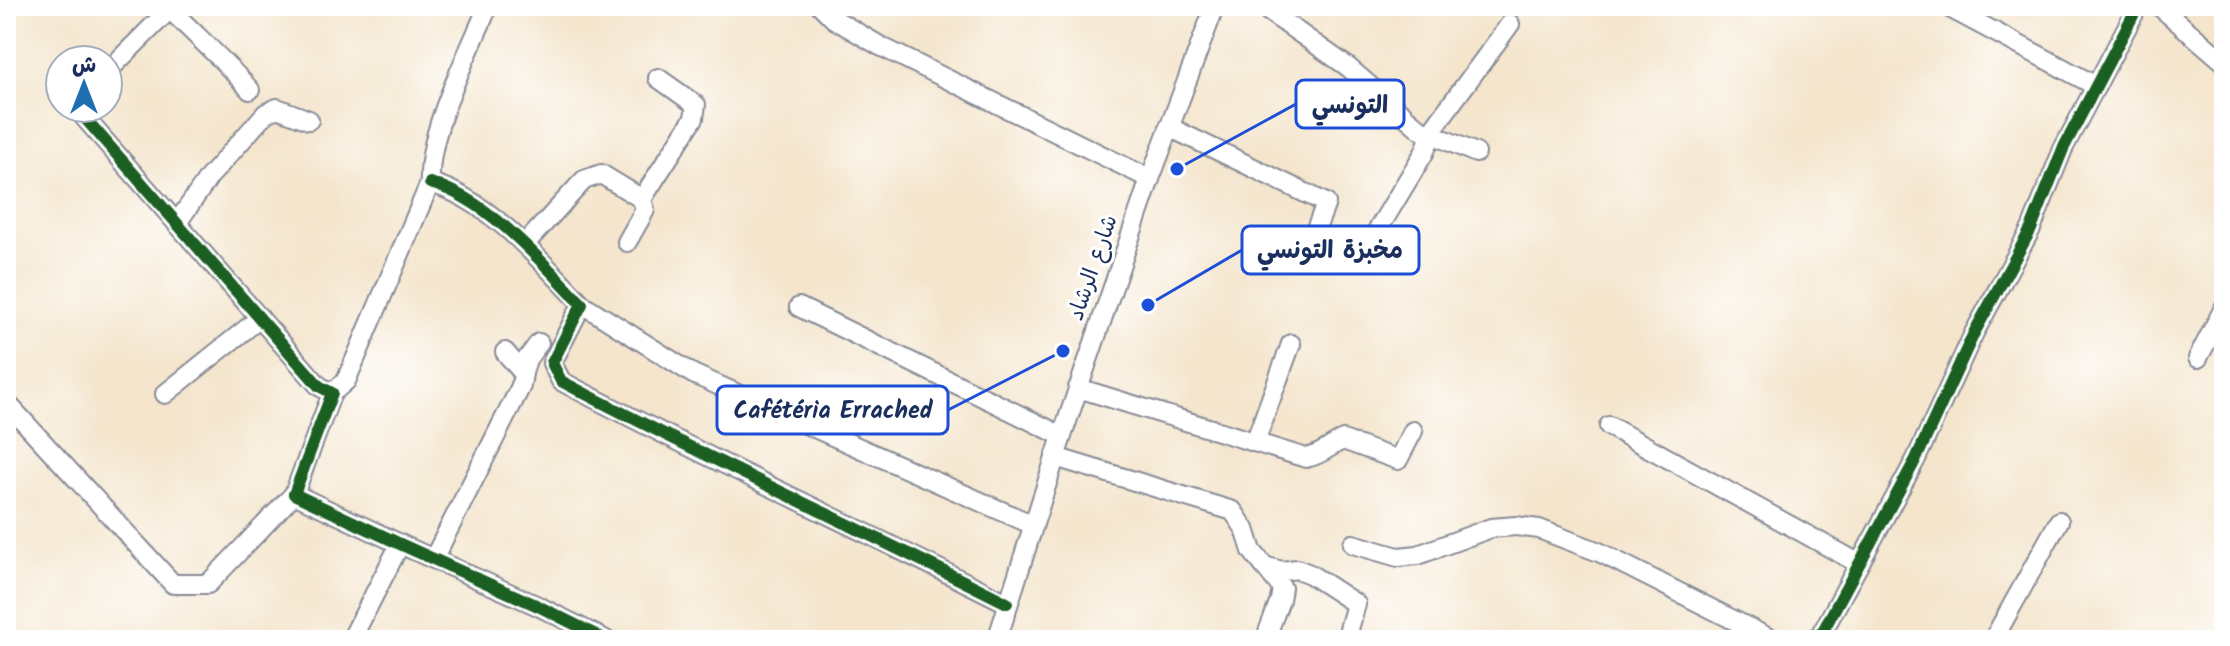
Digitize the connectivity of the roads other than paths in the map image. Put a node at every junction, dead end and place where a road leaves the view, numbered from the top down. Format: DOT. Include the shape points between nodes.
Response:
graph roads {
  1 [pos="488,6"];
  2 [pos="821,6"];
  3 [pos="1215,6"];
  4 [pos="1261,6"];
  5 [pos="1946,6"];
  6 [pos="2138,6"];
  7 [pos="2159,6"];
  8 [pos="172,8"];
  9 [pos="1510,24"];
  10 [pos="124,55"];
  11 [pos="2224,62"];
  12 [pos="658,78"];
  13 [pos="2096,86"];
  14 [pos="250,90"];
  15 [pos="309,120"];
  16 [pos="90,124"];
  17 [pos="1169,127"];
  18 [pos="1429,135"];
  19 [pos="1476,153"];
  20 [pos="1150,179"];
  21 [pos="430,183"];
  22 [pos="642,199"];
  23 [pos="177,223"];
  24 [pos="1316,229"];
  25 [pos="627,242"];
  26 [pos="525,244"];
  27 [pos="1362,256"];
  28 [pos="582,304"];
  29 [pos="799,307"];
  30 [pos="2224,308"];
  31 [pos="260,318"];
  32 [pos="539,343"];
  33 [pos="1291,344"];
  34 [pos="505,352"];
  35 [pos="2198,358"];
  36 [pos="523,373"];
  37 [pos="1078,388"];
  38 [pos="332,393"];
  39 [pos="165,394"];
  40 [pos="6,402"];
  41 [pos="1609,426"];
  42 [pos="1413,431"];
  43 [pos="1062,436"];
  44 [pos="1255,442"];
  45 [pos="1055,457"];
  46 [pos="294,494"];
  47 [pos="2059,521"];
  48 [pos="1033,525"];
  49 [pos="400,544"];
  50 [pos="1353,544"];
  51 [pos="434,558"];
  52 [pos="1858,563"];
  53 [pos="1261,565"];
  54 [pos="1007,603"];
  55 [pos="351,640"];
  56 [pos="606,640"];
  57 [pos="997,640"];
  58 [pos="1265,640"];
  59 [pos="1346,640"];
  60 [pos="1773,640"];
  61 [pos="1818,640"];
  62 [pos="1993,640"];
  1 -- 21 [label="street" via="429,162"];
  2 -- 20 [label="street" via="880,46"];
  3 -- 17 [label="street, شارع الرشاد"];
  4 -- 18 [label="street" via="1348,67"];
  5 -- 13 [label="street"];
  6 -- 13 [label="street"];
  7 -- 11 [label="street"];
  8 -- 10 [label="street"];
  8 -- 14 [label="street"];
  9 -- 18 [label="street"];
  12 -- 22 [label="street" via="696,105 694,118"];
  13 -- 52 [label="street" via="2053,170 2023,246"];
  15 -- 23 [label="street" via="277,108 266,113 209,177"];
  16 -- 23 [label="street"];
  17 -- 20 [label="street, شارع الرشاد"];
  17 -- 24 [label="street" via="1326,203"];
  18 -- 19 [label="street"];
  18 -- 27 [label="street" via="1424,153"];
  20 -- 37 [label="street, شارع الرشاد"];
  21 -- 26 [label="street" via="453,189"];
  21 -- 38 [label="street" via="346,381"];
  22 -- 25 [label="street" via="645,210"];
  22 -- 26 [label="street" via="601,174 584,180"];
  23 -- 31 [label="street"];
  26 -- 28 [label="street"];
  28 -- 48 [label="street" via="693,374"];
  28 -- 54 [label="street" via="552,363 561,381"];
  29 -- 43 [label="street"];
  30 -- 35 [label="street"];
  31 -- 38 [label="street" via="319,386"];
  31 -- 39 [label="street"];
  32 -- 36 [label="street"];
  33 -- 44 [label="street"];
  34 -- 36 [label="street"];
  36 -- 51 [label="street"];
  37 -- 43 [label="street, شارع الرشاد"];
  37 -- 44 [label="street"];
  38 -- 46 [label="street"];
  40 -- 46 [label="street" via="173,584 208,584"];
  41 -- 52 [label="street"];
  42 -- 44 [label="street" via="1398,460 1343,440 1320,456 1306,458"];
  43 -- 45 [label="street, شارع الرشاد"];
  45 -- 48 [label="street, شارع الرشاد"];
  45 -- 53 [label="street" via="1233,511"];
  46 -- 49 [label="street"];
  47 -- 62 [label="street"];
  48 -- 54 [label="street, شارع الرشاد"];
  49 -- 51 [label="street"];
  49 -- 55 [label="street"];
  50 -- 60 [label="street" via="1398,557 1418,555 1491,528 1539,529 1599,552"];
  51 -- 56 [label="street"];
  52 -- 61 [label="street"];
  53 -- 58 [label="street" via="1282,588"];
  53 -- 59 [label="street" via="1310,574 1356,604"];
  54 -- 57 [label="street, شارع الرشاد"];
}
